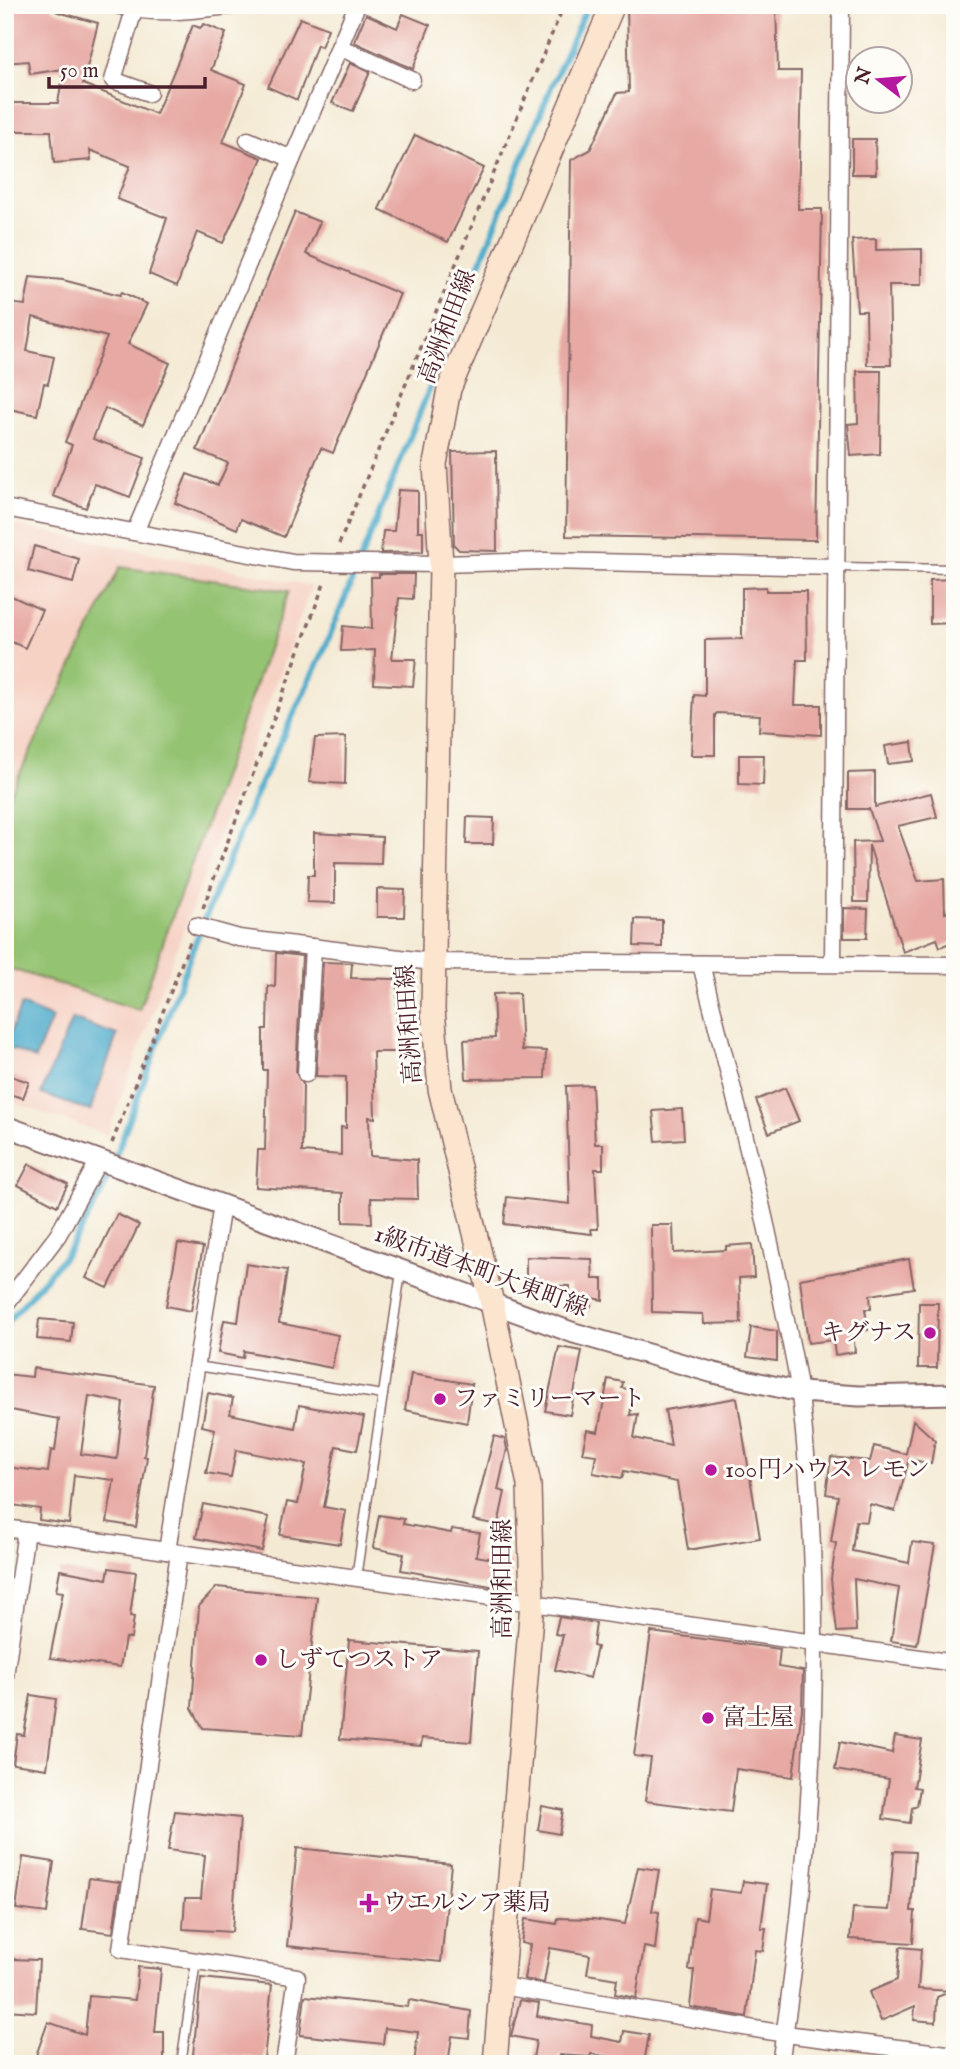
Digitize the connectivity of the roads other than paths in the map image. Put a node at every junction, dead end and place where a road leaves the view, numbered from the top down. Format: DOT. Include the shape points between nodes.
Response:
graph roads {
  1 [pos="116,5"];
  2 [pos="238,5"];
  3 [pos="357,5"];
  4 [pos="613,5"];
  5 [pos="841,5"];
  6 [pos="134,10"];
  7 [pos="339,47"];
  8 [pos="412,80"];
  9 [pos="149,93"];
  10 [pos="248,140"];
  11 [pos="292,159"];
  12 [pos="5,508"];
  13 [pos="135,532"];
  14 [pos="441,564"];
  15 [pos="838,567"];
  16 [pos="955,569"];
  17 [pos="196,926"];
  18 [pos="313,947"];
  19 [pos="432,961"];
  20 [pos="833,963"];
  21 [pos="701,964"];
  22 [pos="955,965"];
  23 [pos="306,1074"];
  24 [pos="5,1126"];
  25 [pos="99,1160"];
  26 [pos="222,1205"];
  27 [pos="402,1270"];
  28 [pos="492,1303"];
  29 [pos="5,1305"];
  30 [pos="197,1366"];
  31 [pos="800,1392"];
  32 [pos="955,1394"];
  33 [pos="383,1395"];
  34 [pos="5,1528"];
  35 [pos="26,1531"];
  36 [pos="173,1552"];
  37 [pos="356,1578"];
  38 [pos="532,1603"];
  39 [pos="814,1642"];
  40 [pos="955,1663"];
  41 [pos="5,1676"];
  42 [pos="196,1961"];
  43 [pos="502,1986"];
  44 [pos="785,2034"];
  45 [pos="955,2054"];
  46 [pos="181,2064"];
  47 [pos="284,2064"];
  48 [pos="495,2064"];
  49 [pos="780,2064"];
  1 -- 6 [label="street"];
  2 -- 6 [label="street" via="166,12"];
  3 -- 7 [label="street"];
  4 -- 14 [label="main road, 高洲和田線" via="449,389 435,464"];
  5 -- 15 [label="street"];
  6 -- 9 [label="street" via="113,80"];
  7 -- 8 [label="street"];
  7 -- 11 [label="street"];
  10 -- 11 [label="street"];
  11 -- 13 [label="street"];
  12 -- 13 [label="street"];
  13 -- 14 [label="street" via="293,562"];
  14 -- 15 [label="street" via="547,561"];
  14 -- 19 [label="main road, 高洲和田線"];
  15 -- 16 [label="lane"];
  15 -- 20 [label="street"];
  17 -- 18 [label="street" via="239,939"];
  18 -- 19 [label="street"];
  18 -- 23 [label="street"];
  19 -- 21 [label="street"];
  19 -- 28 [label="main road, 高洲和田線" via="440,1089"];
  20 -- 21 [label="street"];
  20 -- 22 [label="street"];
  21 -- 31 [label="street" via="770,1237"];
  24 -- 25 [label="street, 1級市道本町大東町線"];
  25 -- 26 [label="street, 1級市道本町大東町線"];
  25 -- 29 [label="street" via="58,1235"];
  26 -- 27 [label="street, 1級市道本町大東町線"];
  26 -- 30 [label="street"];
  27 -- 28 [label="street, 1級市道本町大東町線"];
  27 -- 33 [label="lane"];
  28 -- 31 [label="street, 1級市道本町大東町線" via="574,1333"];
  28 -- 38 [label="main road, 高洲和田線" via="529,1485"];
  30 -- 33 [label="lane"];
  30 -- 36 [label="street"];
  31 -- 32 [label="street, 1級市道本町大東町線"];
  31 -- 39 [label="street" via="810,1506"];
  33 -- 37 [label="lane"];
  34 -- 35 [label="street"];
  35 -- 36 [label="street"];
  35 -- 41 [label="street"];
  36 -- 37 [label="street"];
  36 -- 42 [label="street" via="121,1949"];
  37 -- 38 [label="street"];
  38 -- 39 [label="street"];
  38 -- 43 [label="main road, 高洲和田線"];
  39 -- 40 [label="street"];
  39 -- 44 [label="street" via="810,1813"];
  42 -- 46 [label="lane"];
  42 -- 47 [label="street" via="297,1977"];
  43 -- 44 [label="street"];
  43 -- 48 [label="main road, 高洲和田線"];
  44 -- 45 [label="street"];
  44 -- 49 [label="street"];
}
